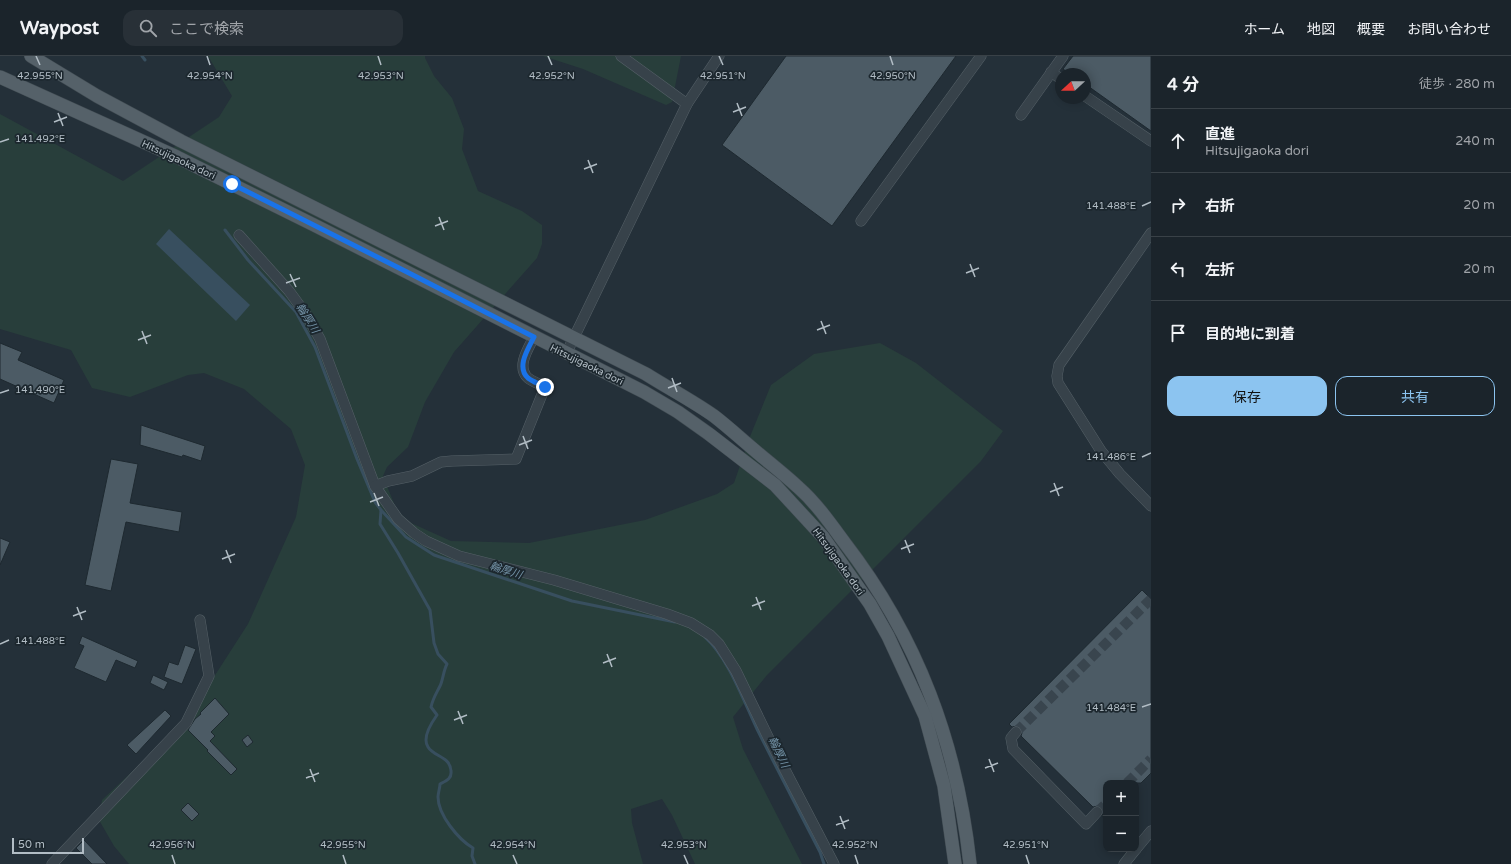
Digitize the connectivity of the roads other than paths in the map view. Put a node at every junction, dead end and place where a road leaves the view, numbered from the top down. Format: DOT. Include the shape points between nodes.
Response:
graph roads {
  1 [pos="31,56"];
  2 [pos="621,56"];
  3 [pos="719,56"];
  4 [pos="982,56"];
  5 [pos="1062,56"];
  6 [pos="1051,72"];
  7 [pos="1055,75"];
  8 [pos="0,77"];
  9 [pos="1091,100"];
  10 [pos="687,104"];
  11 [pos="1021,115"];
  12 [pos="1151,141"];
  13 [pos="861,221"];
  14 [pos="1151,233"];
  15 [pos="239,235"];
  16 [pos="534,337"];
  17 [pos="573,337"];
  18 [pos="566,354"];
  19 [pos="375,486"];
  20 [pos="1151,506"];
  21 [pos="200,620"];
  22 [pos="1016,732"];
  23 [pos="1097,812"];
  24 [pos="1151,830"];
  25 [pos="1139,845"];
  26 [pos="1134,852"];
  27 [pos="52,864"];
  28 [pos="834,864"];
  29 [pos="956,864"];
  30 [pos="970,864"];
  31 [pos="1124,864"];
  1 -- 17 [label="main road, Hitsujigaoka dori" via="97,96 181,141"];
  2 -- 10 [label="street"];
  3 -- 10 [label="street"];
  4 -- 13 [label="street"];
  5 -- 6 [label="street"];
  6 -- 7 [label="street"];
  6 -- 11 [label="street"];
  8 -- 16 [label="main road, Hitsujigaoka dori" via="177,158"];
  9 -- 12 [label="street"];
  10 -- 17 [label="street"];
  14 -- 20 [label="street" via="1059,365 1057,376 1058,383 1101,451"];
  15 -- 19 [label="street" via="289,291 320,339"];
  16 -- 18 [label="main road, Hitsujigaoka dori"];
  16 -- 19 [label="street" via="523,360 523,367 529,379 545,387 516,458 441,462 412,476"];
  17 -- 18 [label="street"];
  17 -- 30 [label="main road, Hitsujigaoka dori" via="646,374 714,416 800,488 830,522 879,590 902,631 938,712 959,788"];
  18 -- 29 [label="main road, Hitsujigaoka dori" via="644,392 678,412 775,485 823,536 870,604 888,636 924,716 944,786"];
  19 -- 28 [label="street" via="398,519 414,533 459,556 554,580 667,614 690,623 710,635 719,644 736,671"];
  21 -- 27 [label="street" via="209,676 186,723"];
  22 -- 23 [label="street" via="1011,738 1013,749 1086,824"];
  24 -- 25 [label="street"];
  26 -- 31 [label="street"];
}
